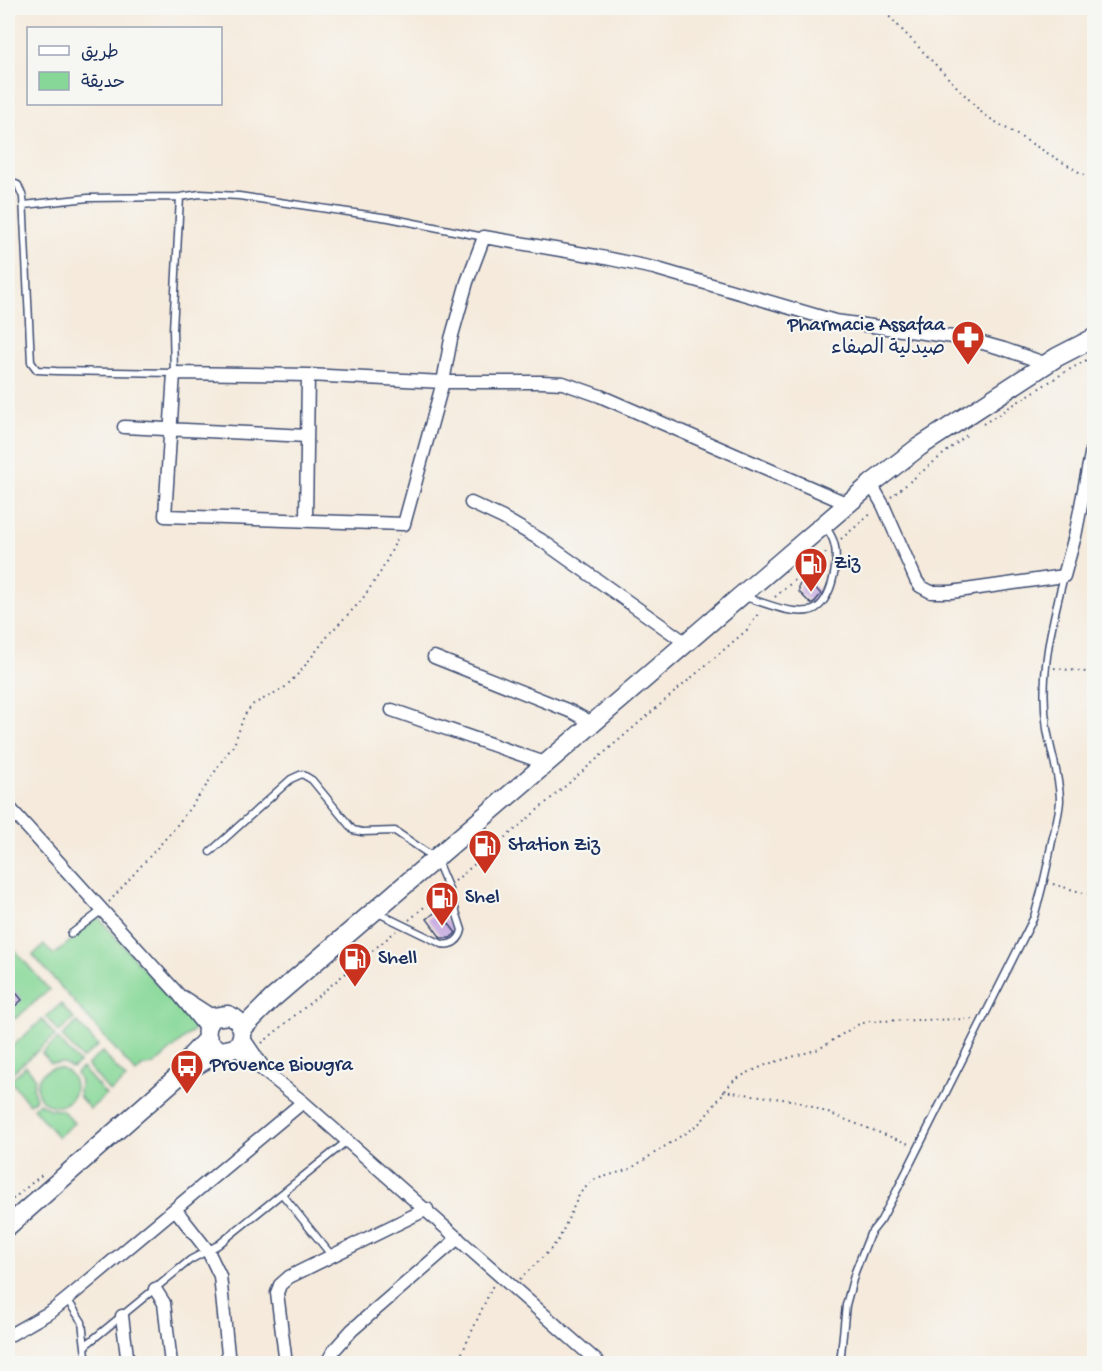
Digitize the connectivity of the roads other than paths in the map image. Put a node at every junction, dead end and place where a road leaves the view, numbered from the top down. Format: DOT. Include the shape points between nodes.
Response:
graph roads {
  1 [pos="8,181"];
  2 [pos="180,197"];
  3 [pos="24,205"];
  4 [pos="484,237"];
  5 [pos="1093,346"];
  6 [pos="1047,364"];
  7 [pos="174,373"];
  8 [pos="308,375"];
  9 [pos="443,382"];
  10 [pos="124,427"];
  11 [pos="171,429"];
  12 [pos="307,435"];
  13 [pos="1095,439"];
  14 [pos="871,484"];
  15 [pos="471,503"];
  16 [pos="848,504"];
  17 [pos="306,520"];
  18 [pos="824,524"];
  19 [pos="1064,576"];
  20 [pos="741,596"];
  21 [pos="686,643"];
  22 [pos="434,657"];
  23 [pos="392,710"];
  24 [pos="592,723"];
  25 [pos="545,763"];
  26 [pos="8,806"];
  27 [pos="210,852"];
  28 [pos="435,859"];
  29 [pos="101,911"];
  30 [pos="375,912"];
  31 [pos="71,934"];
  32 [pos="228,1035"];
  33 [pos="266,1072"];
  34 [pos="303,1102"];
  35 [pos="347,1140"];
  36 [pos="282,1194"];
  37 [pos="175,1209"];
  38 [pos="427,1209"];
  39 [pos="8,1226"];
  40 [pos="458,1238"];
  41 [pos="208,1251"];
  42 [pos="332,1256"];
  43 [pos="155,1289"];
  44 [pos="67,1299"];
  45 [pos="122,1316"];
  46 [pos="8,1336"];
  47 [pos="86,1345"];
  48 [pos="87,1364"];
  49 [pos="128,1364"];
  50 [pos="171,1364"];
  51 [pos="229,1364"];
  52 [pos="286,1364"];
  53 [pos="326,1364"];
  54 [pos="600,1364"];
  55 [pos="840,1364"];
  1 -- 3 [label="lane" via="18,185"];
  2 -- 3 [label="lane" via="88,198"];
  2 -- 4 [label="lane" via="239,195"];
  2 -- 7 [label="lane"];
  3 -- 7 [label="lane" via="31,362 38,370"];
  4 -- 6 [label="street" via="654,268 835,321 968,339"];
  4 -- 9 [label="street" via="466,282"];
  5 -- 6 [label="main road"];
  6 -- 14 [label="main road" via="919,447"];
  7 -- 8 [label="street"];
  7 -- 11 [label="street"];
  8 -- 9 [label="street"];
  8 -- 12 [label="street"];
  9 -- 16 [label="street" via="542,382 582,388"];
  9 -- 17 [label="street" via="404,524"];
  10 -- 11 [label="street"];
  11 -- 12 [label="street"];
  11 -- 17 [label="street" via="165,516"];
  12 -- 17 [label="street"];
  13 -- 19 [label="street"];
  14 -- 16 [label="main road"];
  14 -- 19 [label="street" via="916,580 931,592"];
  15 -- 21 [label="street" via="541,540"];
  16 -- 18 [label="main road"];
  18 -- 20 [label="main road"];
  18 -- 20 [label="lane" via="835,544 832,582 817,608 797,611"];
  19 -- 55 [label="lane" via="1050,631 1046,667 1047,728 1060,800 1034,917 881,1220 870,1234 846,1305"];
  20 -- 21 [label="main road"];
  21 -- 24 [label="main road"];
  22 -- 24 [label="street"];
  23 -- 25 [label="street"];
  24 -- 25 [label="main road"];
  25 -- 28 [label="main road"];
  26 -- 29 [label="street"];
  27 -- 28 [label="lane" via="291,779 302,774 312,780 352,830 395,831"];
  28 -- 30 [label="main road"];
  28 -- 30 [label="lane" via="462,930 458,940 442,944"];
  29 -- 31 [label="lane"];
  29 -- 32 [label="street" via="180,995 198,1005"];
  30 -- 32 [label="main road"];
  32 -- 33 [label="street"];
  32 -- 33 [label="street" via="251,1062"];
  32 -- 39 [label="main road" via="192,1055 182,1073"];
  33 -- 34 [label="street"];
  34 -- 35 [label="street"];
  34 -- 37 [label="street"];
  35 -- 36 [label="lane"];
  35 -- 38 [label="street"];
  36 -- 41 [label="lane"];
  36 -- 42 [label="lane"];
  37 -- 41 [label="street"];
  37 -- 44 [label="street"];
  38 -- 40 [label="street"];
  38 -- 42 [label="street"];
  40 -- 53 [label="street" via="352,1330"];
  40 -- 54 [label="street"];
  41 -- 43 [label="lane" via="190,1260"];
  41 -- 51 [label="street" via="222,1282"];
  42 -- 52 [label="street" via="289,1277 278,1289"];
  43 -- 45 [label="lane"];
  43 -- 50 [label="street" via="164,1303"];
  44 -- 46 [label="street"];
  44 -- 47 [label="lane" via="82,1322"];
  45 -- 47 [label="lane"];
  45 -- 49 [label="street"];
  47 -- 48 [label="lane"];
}
